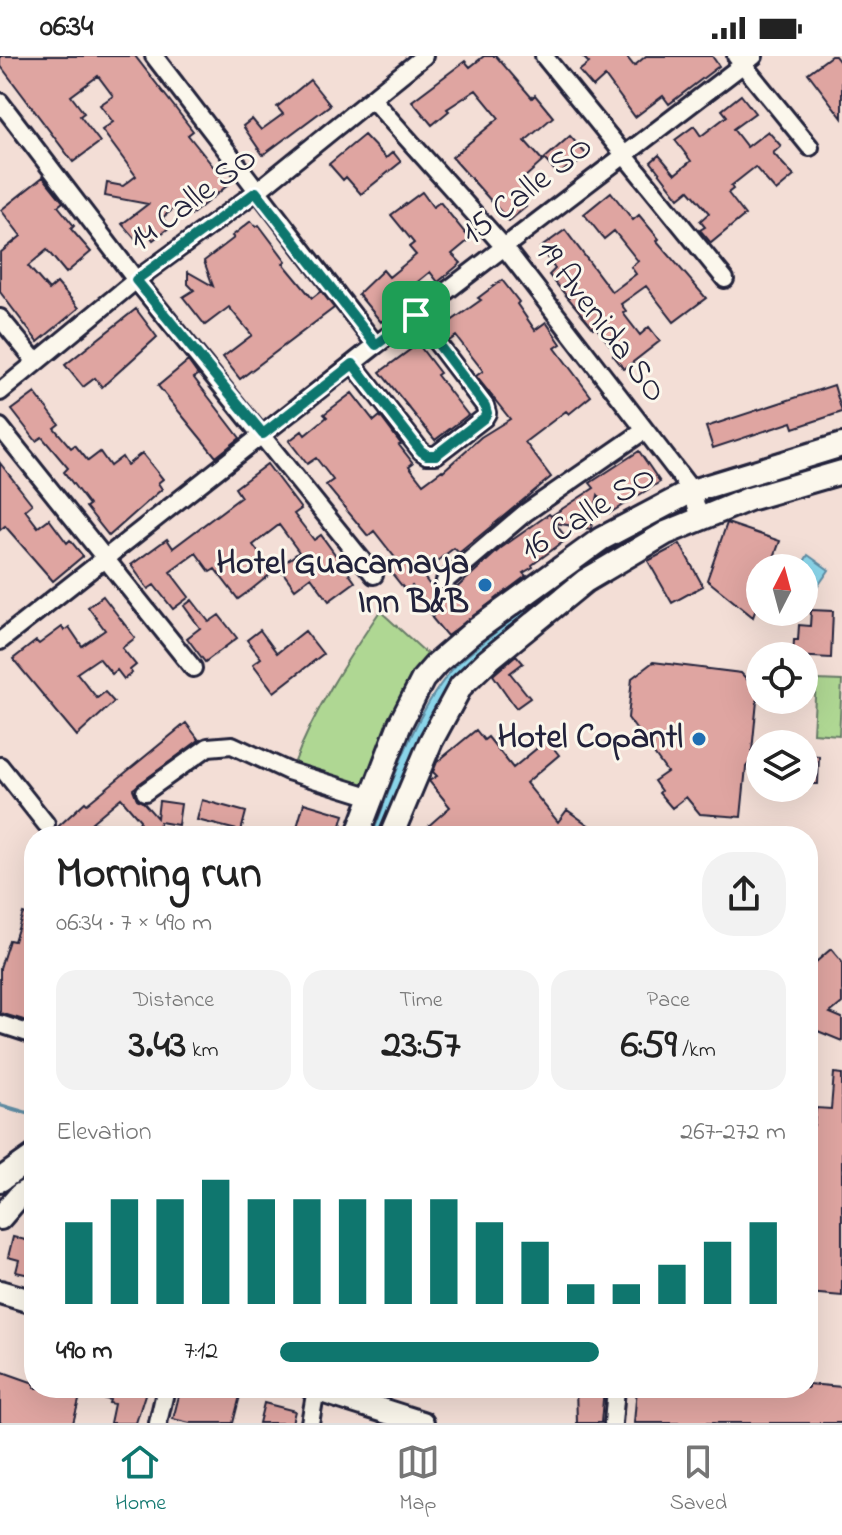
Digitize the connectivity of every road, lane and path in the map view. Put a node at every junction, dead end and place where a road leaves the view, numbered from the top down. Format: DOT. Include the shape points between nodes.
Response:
graph roads {
  1 [pos="154,56"];
  2 [pos="424,56"];
  3 [pos="544,56"];
  4 [pos="744,59"];
  5 [pos="372,99"];
  6 [pos="0,102"];
  7 [pos="810,147"];
  8 [pos="624,156"];
  9 [pos="256,192"];
  10 [pos="505,248"];
  11 [pos="725,279"];
  12 [pos="136,280"];
  13 [pos="416,315"];
  14 [pos="0,318"];
  15 [pos="376,345"];
  16 [pos="36,362"];
  17 [pos="353,364"];
  18 [pos="0,392"];
  19 [pos="0,427"];
  20 [pos="645,430"];
  21 [pos="263,434"];
  22 [pos="842,445"];
  23 [pos="842,472"];
  24 [pos="692,493"];
  25 [pos="700,518"];
  26 [pos="104,559"];
  27 [pos="374,575"];
  28 [pos="445,581"];
  29 [pos="0,641"];
  30 [pos="193,668"];
  31 [pos="416,733"];
  32 [pos="0,766"];
  33 [pos="145,792"];
  34 [pos="372,797"];
  35 [pos="46,824"];
  36 [pos="361,826"];
  37 [pos="393,826"];
  38 [pos="0,1024"];
  39 [pos="24,1032"];
  40 [pos="24,1163"];
  41 [pos="0,1180"];
  42 [pos="17,1193"];
  43 [pos="0,1218"];
  44 [pos="0,1292"];
  45 [pos="24,1299"];
  46 [pos="164,1398"];
  47 [pos="313,1398"];
  48 [pos="343,1398"];
  49 [pos="615,1398"];
  50 [pos="158,1423"];
  51 [pos="310,1423"];
  52 [pos="422,1423"];
  53 [pos="613,1423"];
  1 -- 9 [label="street"];
  2 -- 5 [label="street, 14 Calle SO"];
  3 -- 8 [label="street"];
  4 -- 7 [label="street"];
  4 -- 8 [label="street, 15 Calle SO"];
  5 -- 9 [label="street, 14 Calle SO"];
  5 -- 10 [label="street, 19 Avenida SO"];
  6 -- 12 [label="street"];
  8 -- 10 [label="street, 15 Calle SO"];
  8 -- 11 [label="street"];
  9 -- 12 [label="street, 14 Calle SO"];
  9 -- 15 [label="street"];
  10 -- 13 [label="street, 15 Calle SO"];
  10 -- 20 [label="street, 19 Avenida SO"];
  12 -- 16 [label="street, 14 Calle SO"];
  12 -- 21 [label="street"];
  13 -- 15 [label="street, 15 Calle SO"];
  13 -- 17 [label="street" via="485,406 484,418 436,455 427,455"];
  14 -- 16 [label="street"];
  15 -- 17 [label="street, 15 Calle SO"];
  16 -- 18 [label="street, 14 Calle SO"];
  17 -- 21 [label="street, 15 Calle SO"];
  19 -- 26 [label="street"];
  20 -- 24 [label="street, 19 Avenida SO"];
  20 -- 28 [label="street" via="525,513"];
  21 -- 26 [label="street, 15 Calle SO"];
  21 -- 27 [label="street"];
  22 -- 24 [label="street, 16 Calle SO"];
  23 -- 25 [label="street, 16 Calle SO"];
  24 -- 25 [label="street, 19 Avenida SO"];
  24 -- 31 [label="street, 16 Calle SO" via="601,539 437,663 423,679"];
  25 -- 31 [label="street, 16 Calle SO" via="585,581 487,661"];
  26 -- 29 [label="street, 15 Calle SO"];
  26 -- 30 [label="street"];
  31 -- 34 [label="street, 16 Calle SO"];
  31 -- 37 [label="street, 16 Calle SO"];
  32 -- 35 [label="street"];
  33 -- 34 [label="street" via="208,747 232,745 288,771"];
  34 -- 36 [label="street, 16 Calle SO"];
  38 -- 39 [label="street"];
  40 -- 41 [label="street"];
  42 -- 43 [label="street"];
  44 -- 45 [label="street"];
  46 -- 50 [label="street"];
  47 -- 51 [label="street"];
  48 -- 52 [label="street"];
  49 -- 53 [label="street"];
}
